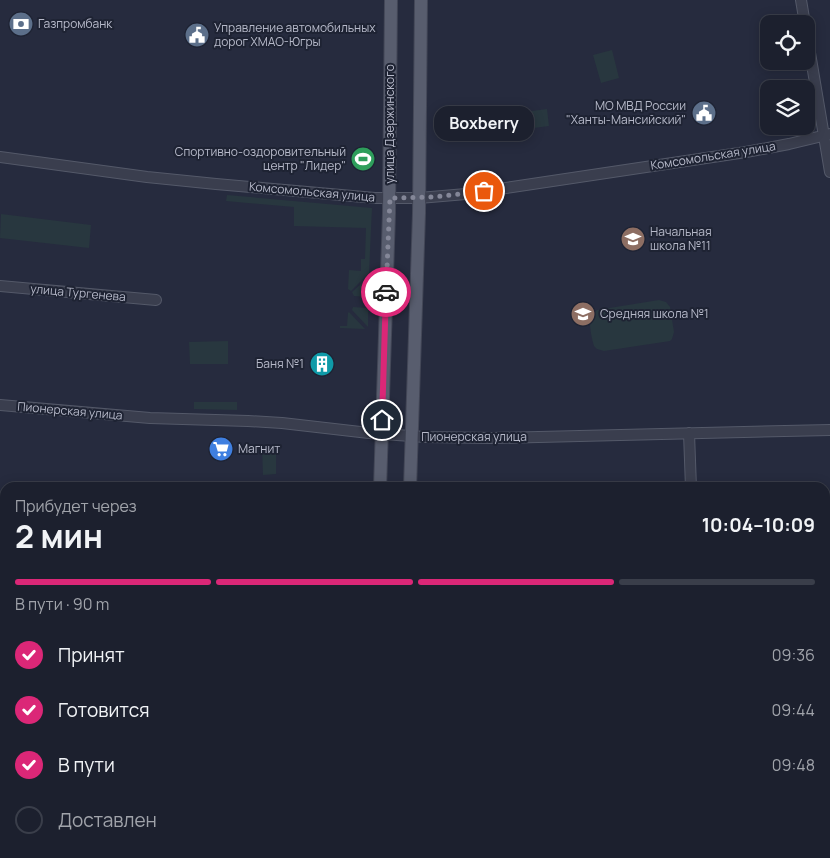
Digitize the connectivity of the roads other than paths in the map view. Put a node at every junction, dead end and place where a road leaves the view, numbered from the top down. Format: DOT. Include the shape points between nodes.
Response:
graph roads {
  1 [pos="390,0"];
  2 [pos="421,0"];
  3 [pos="801,0"];
  4 [pos="804,15"];
  5 [pos="814,70"];
  6 [pos="827,135"];
  7 [pos="0,158"];
  8 [pos="830,172"];
  9 [pos="390,198"];
  10 [pos="419,198"];
  11 [pos="0,286"];
  12 [pos="156,300"];
  13 [pos="0,405"];
  14 [pos="830,430"];
  15 [pos="689,433"];
  16 [pos="381,434"];
  17 [pos="412,437"];
  18 [pos="380,482"];
  19 [pos="410,482"];
  20 [pos="691,482"];
  1 -- 9 [label="main road, улица Дзержинского"];
  2 -- 10 [label="main road"];
  3 -- 4 [label="street"];
  5 -- 6 [label="street"];
  6 -- 8 [label="street"];
  6 -- 10 [label="street, Комсомольская улица" via="732,154"];
  7 -- 9 [label="street, Комсомольская улица" via="147,177"];
  9 -- 10 [label="street, Комсомольская улица"];
  9 -- 16 [label="main road, улица Дзержинского"];
  10 -- 17 [label="main road"];
  11 -- 12 [label="street, улица Тургенева"];
  13 -- 16 [label="street, Пионерская улица" via="150,418 272,423"];
  14 -- 15 [label="street, Пионерская улица"];
  15 -- 17 [label="street, Пионерская улица"];
  15 -- 20 [label="street"];
  16 -- 17 [label="street, Пионерская улица"];
  16 -- 18 [label="main road, улица Дзержинского"];
  17 -- 19 [label="main road"];
}
